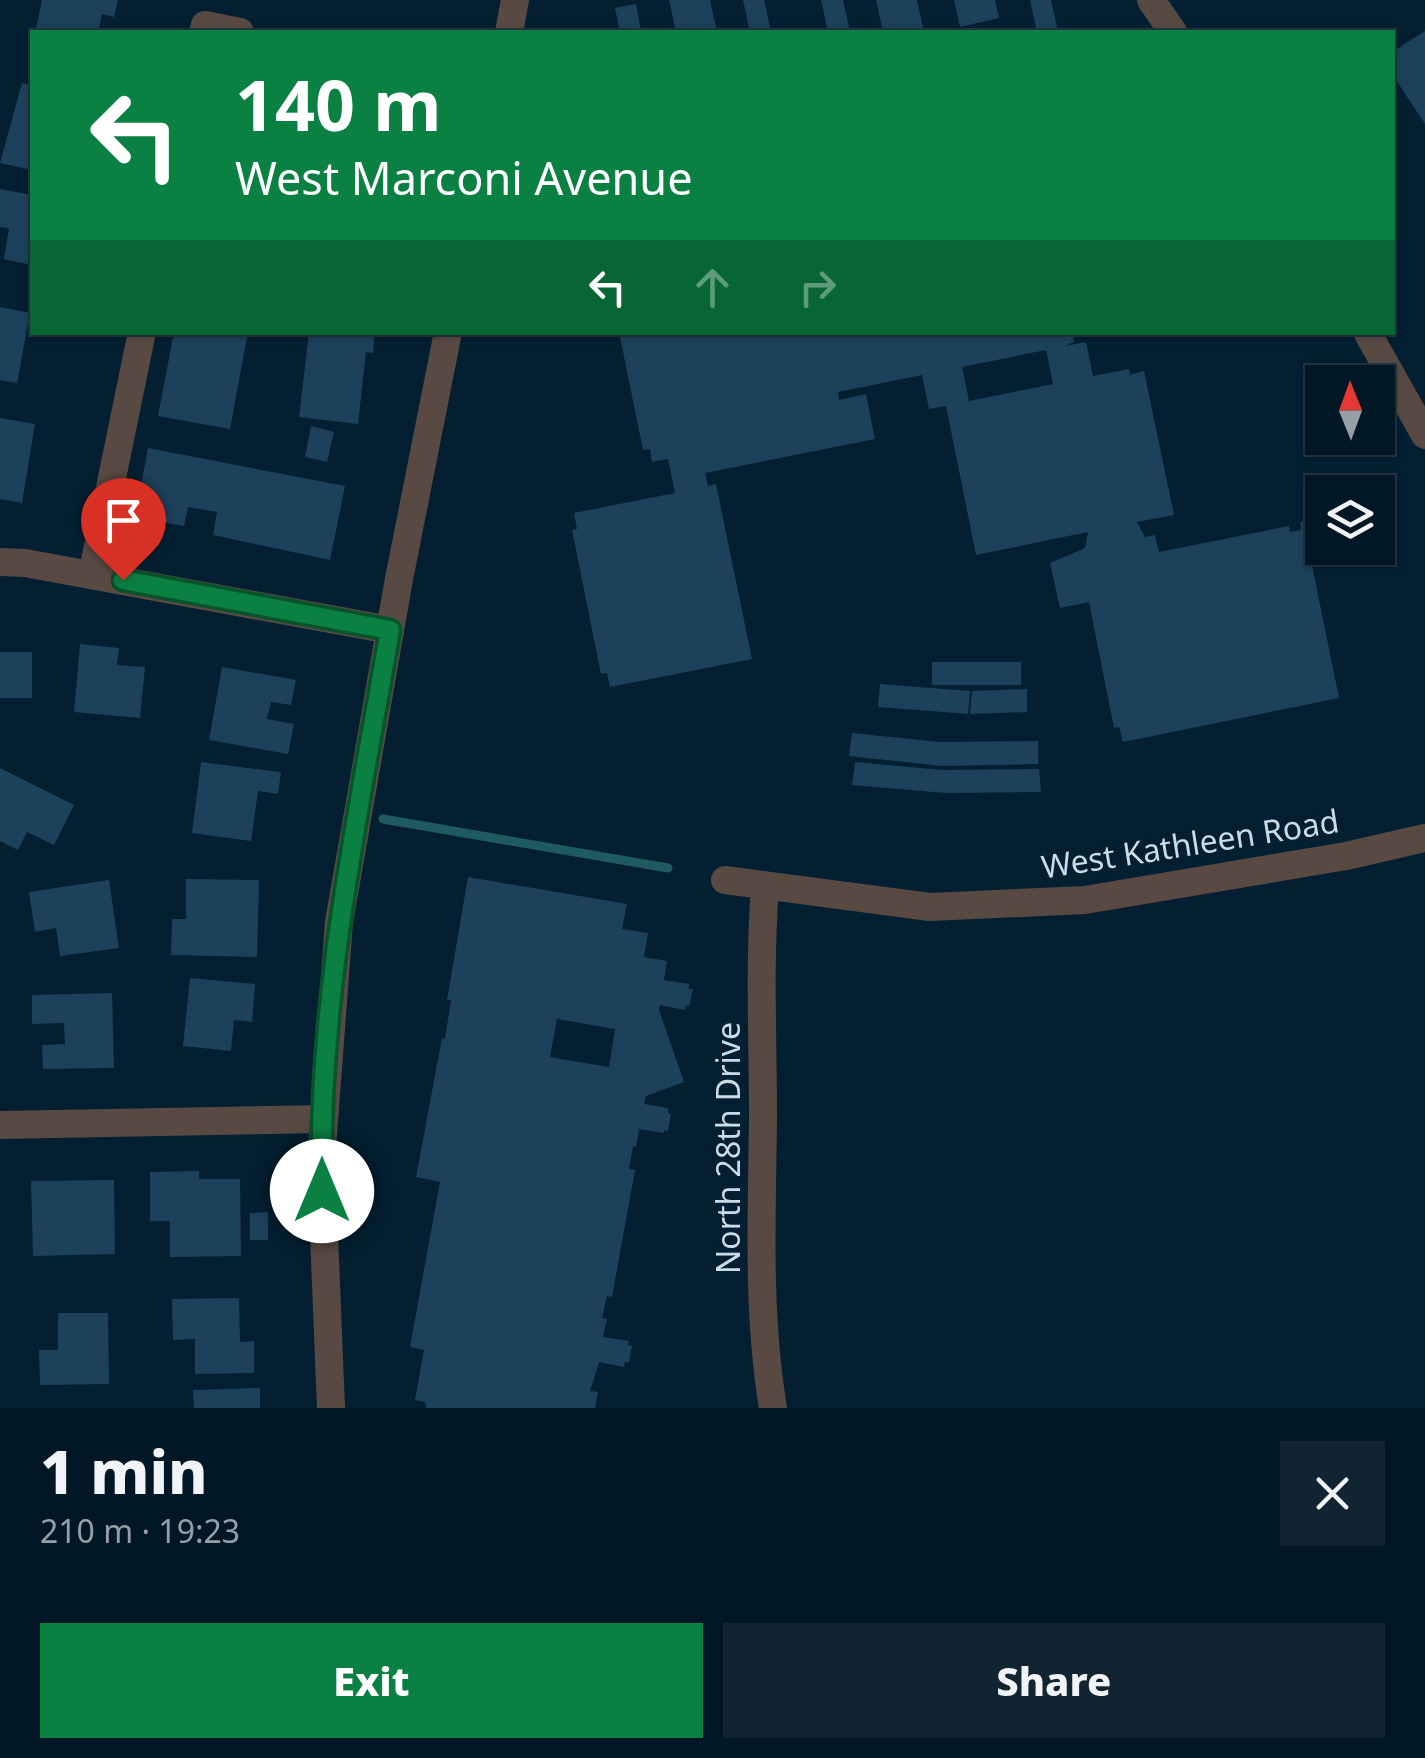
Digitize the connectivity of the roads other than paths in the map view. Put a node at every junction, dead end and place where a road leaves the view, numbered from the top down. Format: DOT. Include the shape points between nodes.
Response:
graph roads {
  1 [pos="1151,0"];
  2 [pos="204,30"];
  3 [pos="230,30"];
  4 [pos="1172,30"];
  5 [pos="141,335"];
  6 [pos="447,335"];
  7 [pos="1369,335"];
  8 [pos="1425,435"];
  9 [pos="0,562"];
  10 [pos="92,574"];
  11 [pos="390,630"];
  12 [pos="1425,838"];
  13 [pos="725,880"];
  14 [pos="765,887"];
  15 [pos="324,1119"];
  16 [pos="0,1125"];
  17 [pos="331,1408"];
  18 [pos="773,1408"];
  1 -- 4 [label="street"];
  2 -- 3 [label="street"];
  5 -- 10 [label="street"];
  6 -- 11 [label="street"];
  7 -- 8 [label="street"];
  9 -- 10 [label="street"];
  10 -- 11 [label="street"];
  11 -- 15 [label="street" via="339,922"];
  12 -- 14 [label="street, West Kathleen Road" via="1085,900 930,907"];
  13 -- 14 [label="street, West Kathleen Road"];
  14 -- 18 [label="street, North 28th Drive" via="762,1292"];
  15 -- 16 [label="street"];
  15 -- 17 [label="street"];
}
